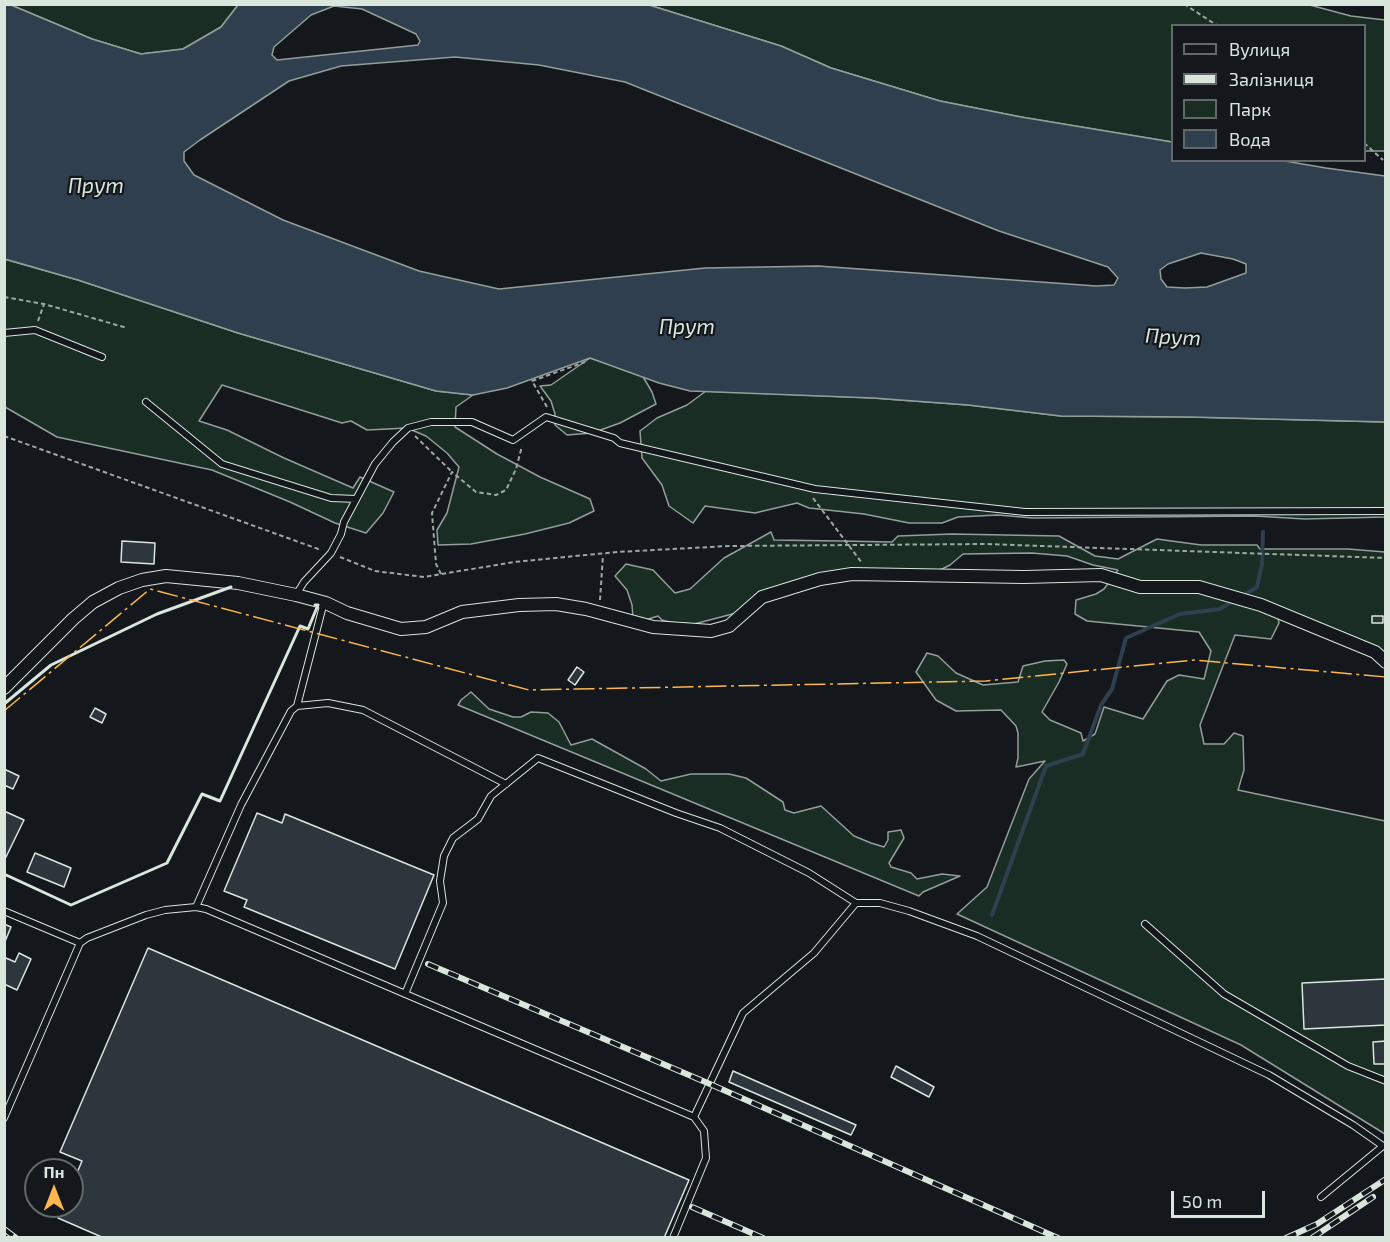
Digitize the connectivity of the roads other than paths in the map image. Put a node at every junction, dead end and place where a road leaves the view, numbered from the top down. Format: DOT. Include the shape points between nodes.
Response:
graph roads {
  1 [pos="4,333"];
  2 [pos="102,357"];
  3 [pos="146,402"];
  4 [pos="356,499"];
  5 [pos="1386,510"];
  6 [pos="297,596"];
  7 [pos="324,602"];
  8 [pos="1386,662"];
  9 [pos="4,688"];
  10 [pos="297,706"];
  11 [pos="506,784"];
  12 [pos="856,903"];
  13 [pos="196,907"];
  14 [pos="4,911"];
  15 [pos="1145,924"];
  16 [pos="80,943"];
  17 [pos="405,994"];
  18 [pos="1386,1081"];
  19 [pos="694,1117"];
  20 [pos="4,1118"];
  21 [pos="1384,1146"];
  22 [pos="1321,1197"];
  23 [pos="673,1238"];
  1 -- 2 [label="lane" via="35,330"];
  3 -- 4 [label="lane" via="222,464 331,498"];
  4 -- 5 [label="lane" via="375,464 408,428 430,422 472,422 513,440 546,417 620,443 815,489 1024,512"];
  4 -- 6 [label="lane" via="331,553 304,582"];
  6 -- 7 [label="street"];
  6 -- 9 [label="street" via="212,579 166,576 142,580 93,602"];
  7 -- 8 [label="street" via="347,614 401,629 426,627 462,612 556,604 653,627 711,632 729,626 762,597 791,586 852,574 1101,575 1140,587 1199,587 1261,605 1375,652"];
  7 -- 10 [label="lane"];
  10 -- 11 [label="lane" via="328,702 363,710"];
  10 -- 13 [label="lane" via="241,805"];
  11 -- 12 [label="lane" via="538,758 720,828 809,873"];
  11 -- 17 [label="lane" via="491,796 478,819 453,838 444,856 440,881 443,903"];
  12 -- 19 [label="lane" via="814,953 742,1013"];
  12 -- 21 [label="lane" via="880,903 977,936 1269,1075"];
  13 -- 16 [label="lane" via="147,915"];
  13 -- 17 [label="lane"];
  14 -- 16 [label="lane"];
  15 -- 18 [label="lane" via="1224,994 1348,1066"];
  16 -- 20 [label="lane"];
  17 -- 19 [label="lane"];
  19 -- 23 [label="lane" via="704,1131 706,1158"];
  21 -- 22 [label="lane"];
}
